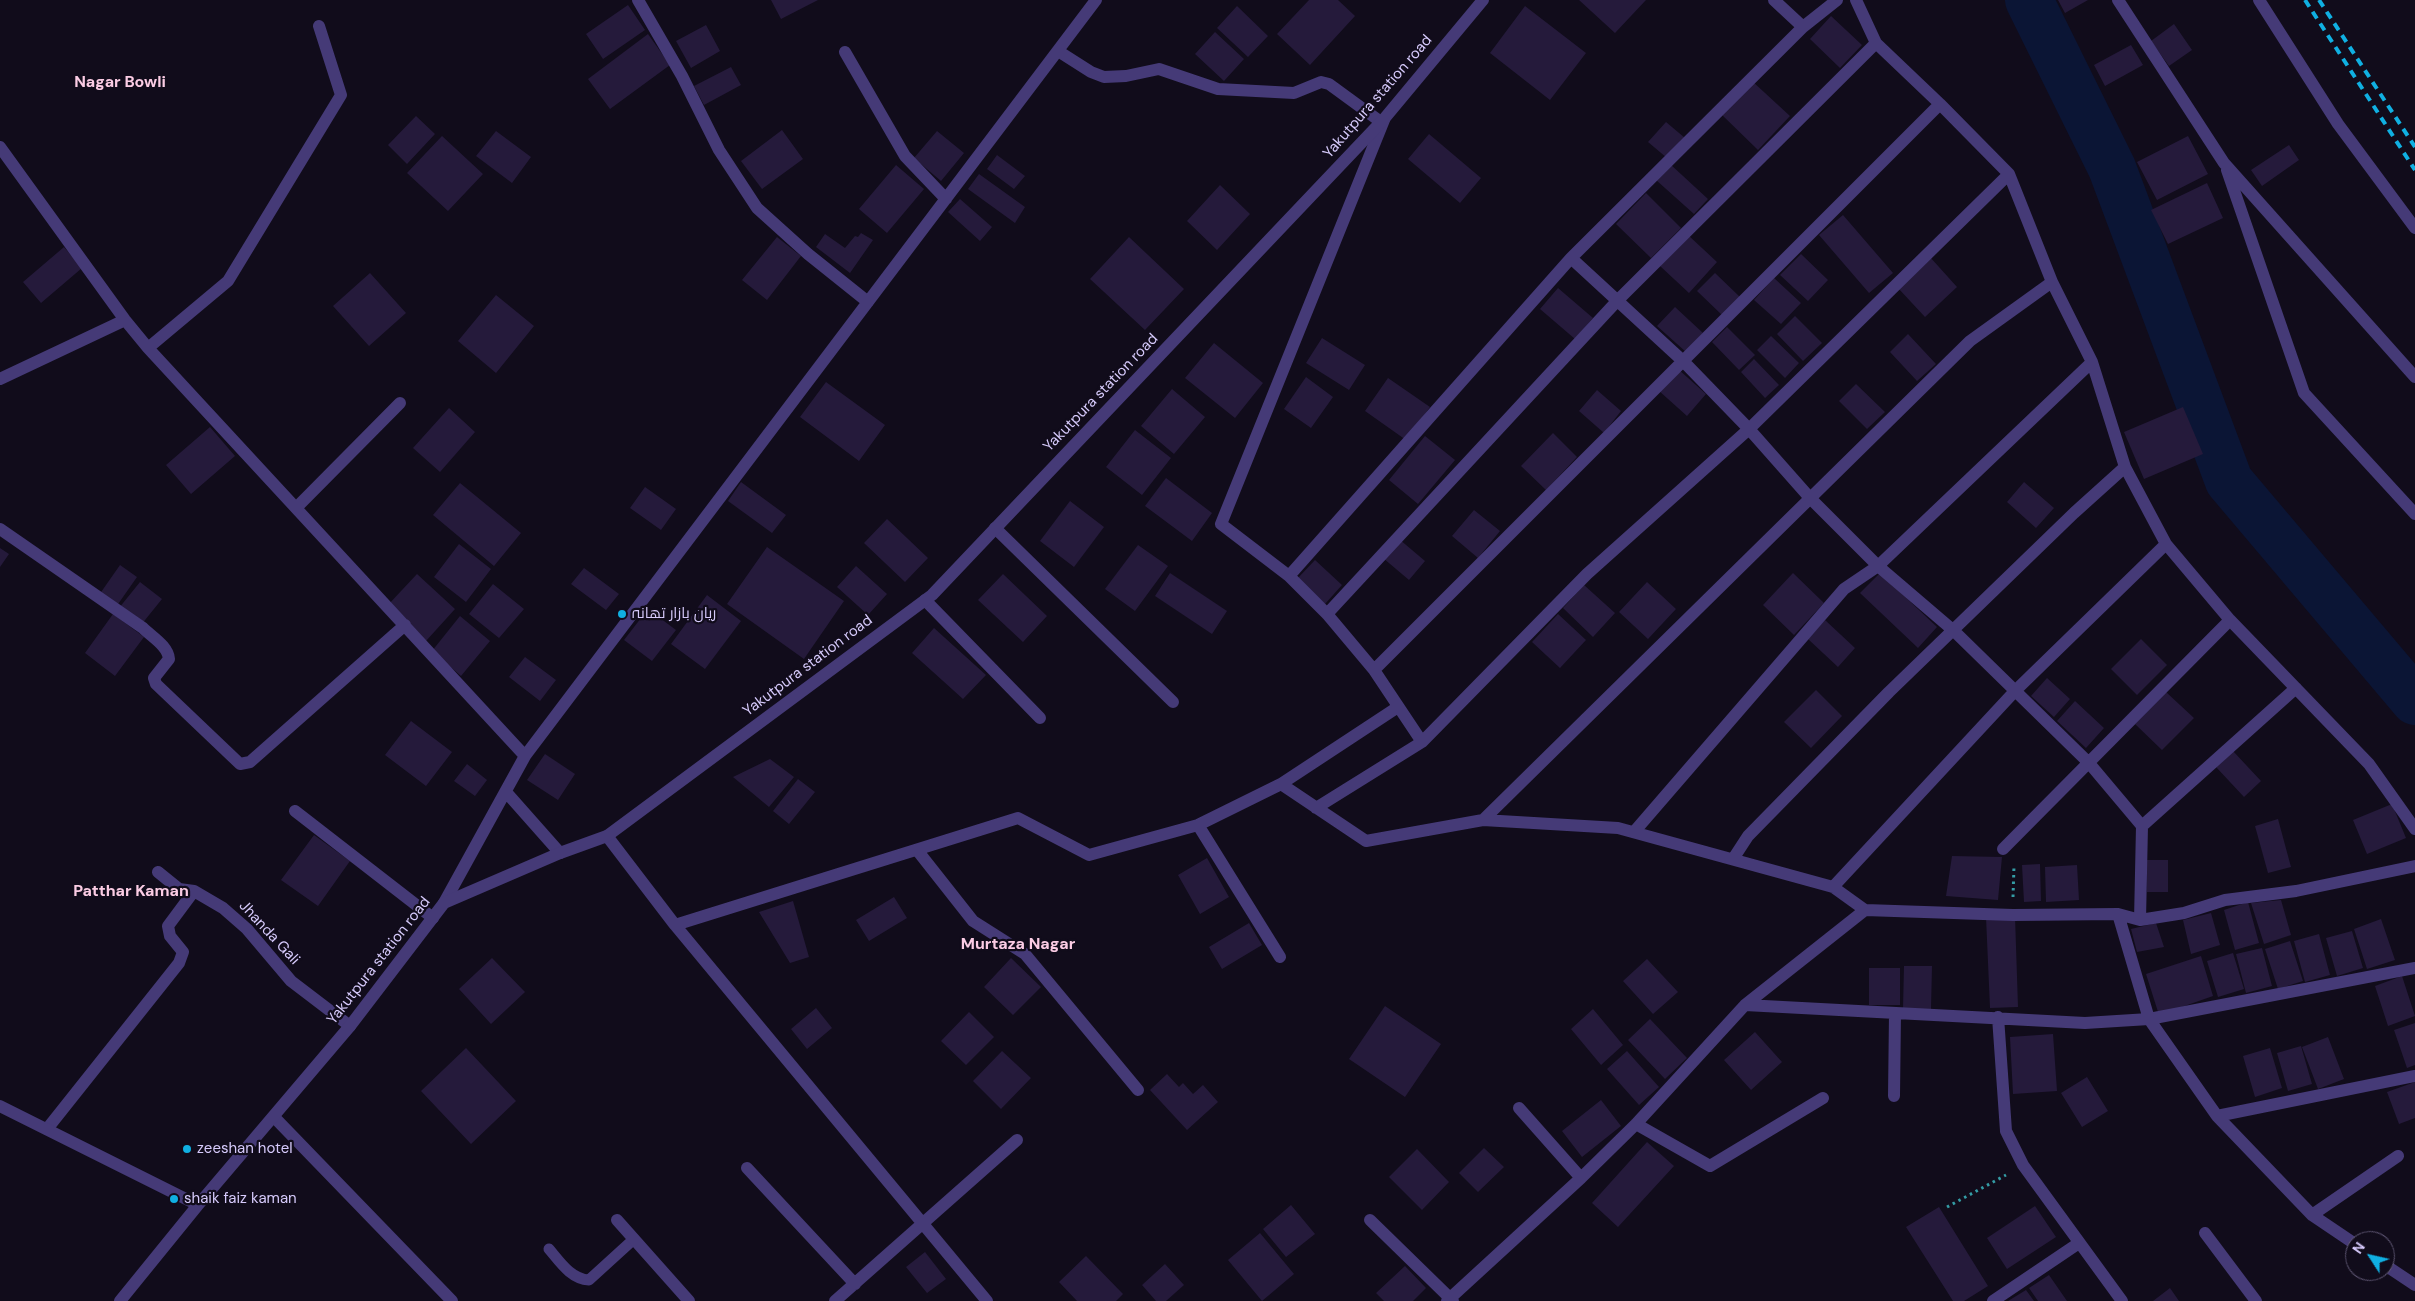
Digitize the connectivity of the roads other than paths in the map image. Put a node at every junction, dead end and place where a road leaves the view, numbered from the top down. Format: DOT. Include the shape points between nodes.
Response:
graph roads {
  1 [pos="638,0"];
  2 [pos="1096,0"];
  3 [pos="1483,0"];
  4 [pos="1774,0"];
  5 [pos="1837,0"];
  6 [pos="1856,0"];
  7 [pos="2118,0"];
  8 [pos="2259,0"];
  9 [pos="319,26"];
  10 [pos="1803,27"];
  11 [pos="1876,43"];
  12 [pos="1058,51"];
  13 [pos="845,52"];
  14 [pos="1940,104"];
  15 [pos="1382,120"];
  16 [pos="0,147"];
  17 [pos="2224,163"];
  18 [pos="2008,174"];
  19 [pos="946,199"];
  20 [pos="2415,228"];
  21 [pos="1571,258"];
  22 [pos="2052,282"];
  23 [pos="1618,300"];
  24 [pos="868,302"];
  25 [pos="125,320"];
  26 [pos="148,348"];
  27 [pos="1684,362"];
  28 [pos="2092,362"];
  29 [pos="1,377"];
  30 [pos="2415,377"];
  31 [pos="400,403"];
  32 [pos="1749,429"];
  33 [pos="2125,466"];
  34 [pos="1810,498"];
  35 [pos="296,508"];
  36 [pos="2415,514"];
  37 [pos="995,528"];
  38 [pos="0,529"];
  39 [pos="2166,544"];
  40 [pos="1878,566"];
  41 [pos="1289,576"];
  42 [pos="925,600"];
  43 [pos="1327,614"];
  44 [pos="2230,620"];
  45 [pos="405,625"];
  46 [pos="1954,631"];
  47 [pos="1374,670"];
  48 [pos="2296,688"];
  49 [pos="2015,691"];
  50 [pos="1173,702"];
  51 [pos="1398,707"];
  52 [pos="1040,718"];
  53 [pos="1422,742"];
  54 [pos="525,756"];
  55 [pos="2089,763"];
  56 [pos="1280,784"];
  57 [pos="506,792"];
  58 [pos="1316,808"];
  59 [pos="295,811"];
  60 [pos="1483,820"];
  61 [pos="1198,825"];
  62 [pos="2142,826"];
  63 [pos="2415,830"];
  64 [pos="1634,832"];
  65 [pos="607,836"];
  66 [pos="2003,849"];
  67 [pos="917,850"];
  68 [pos="560,854"];
  69 [pos="1733,860"];
  70 [pos="2415,866"];
  71 [pos="158,872"];
  72 [pos="1833,888"];
  73 [pos="194,891"];
  74 [pos="444,903"];
  75 [pos="1865,910"];
  76 [pos="2118,914"];
  77 [pos="432,918"];
  78 [pos="2140,920"];
  79 [pos="675,925"];
  80 [pos="1280,957"];
  81 [pos="2415,968"];
  82 [pos="1745,1005"];
  83 [pos="1895,1013"];
  84 [pos="1998,1017"];
  85 [pos="2149,1019"];
  86 [pos="350,1026"];
  87 [pos="2415,1076"];
  88 [pos="1138,1090"];
  89 [pos="1894,1096"];
  90 [pos="1823,1098"];
  91 [pos="0,1106"];
  92 [pos="1518,1108"];
  93 [pos="2217,1116"];
  94 [pos="274,1117"];
  95 [pos="1636,1124"];
  96 [pos="47,1129"];
  97 [pos="1017,1140"];
  98 [pos="2398,1156"];
  99 [pos="748,1168"];
  100 [pos="1581,1178"];
  101 [pos="198,1205"];
  102 [pos="2312,1215"];
  103 [pos="618,1220"];
  104 [pos="1370,1220"];
  105 [pos="924,1224"];
  106 [pos="2205,1233"];
  107 [pos="2345,1237"];
  108 [pos="634,1239"];
  109 [pos="2079,1243"];
  110 [pos="549,1249"];
  111 [pos="2395,1271"];
  112 [pos="856,1284"];
  113 [pos="2415,1285"];
  114 [pos="2251,1299"];
  115 [pos="1450,1300"];
  116 [pos="120,1301"];
  117 [pos="452,1301"];
  118 [pos="689,1301"];
  119 [pos="836,1301"];
  120 [pos="987,1301"];
  121 [pos="1993,1301"];
  122 [pos="2122,1301"];
  1 -- 24 [label="street" via="682,76 719,150 757,208 798,246"];
  2 -- 12 [label="street"];
  3 -- 15 [label="street, Yakutpura station road"];
  4 -- 10 [label="street"];
  5 -- 10 [label="street"];
  6 -- 11 [label="street"];
  7 -- 17 [label="street"];
  8 -- 20 [label="street" via="2338,124"];
  9 -- 26 [label="street" via="340,94 228,281"];
  10 -- 21 [label="street"];
  11 -- 14 [label="street"];
  11 -- 23 [label="street"];
  12 -- 15 [label="street" via="1091,72 1104,76 1126,76 1159,69 1218,89 1294,93 1321,82 1329,84"];
  12 -- 19 [label="street"];
  13 -- 19 [label="street" via="905,156"];
  14 -- 18 [label="street"];
  14 -- 27 [label="street"];
  15 -- 37 [label="street, Yakutpura station road"];
  15 -- 41 [label="street" via="1221,524"];
  16 -- 25 [label="street"];
  17 -- 30 [label="street"];
  17 -- 36 [label="street" via="2304,393"];
  18 -- 22 [label="street"];
  18 -- 32 [label="street"];
  19 -- 24 [label="street"];
  21 -- 23 [label="street"];
  21 -- 41 [label="street"];
  22 -- 28 [label="street"];
  22 -- 34 [label="street" via="1970,341"];
  23 -- 27 [label="street"];
  23 -- 43 [label="street"];
  24 -- 54 [label="street"];
  25 -- 26 [label="street"];
  25 -- 29 [label="street"];
  26 -- 35 [label="street"];
  27 -- 32 [label="street"];
  27 -- 47 [label="street"];
  28 -- 33 [label="street"];
  28 -- 40 [label="street"];
  31 -- 35 [label="street"];
  32 -- 34 [label="street"];
  32 -- 53 [label="street" via="1588,574"];
  33 -- 39 [label="street"];
  33 -- 46 [label="street"];
  34 -- 40 [label="street"];
  34 -- 60 [label="street"];
  35 -- 45 [label="street"];
  37 -- 42 [label="street, Yakutpura station road"];
  37 -- 50 [label="street"];
  38 -- 45 [label="street" via="143,628 164,648 169,659 154,678 156,684 240,764 250,762"];
  39 -- 44 [label="street"];
  39 -- 49 [label="street"];
  40 -- 46 [label="street"];
  40 -- 64 [label="street" via="1844,590"];
  41 -- 43 [label="street"];
  42 -- 52 [label="street"];
  42 -- 65 [label="street, Yakutpura station road"];
  43 -- 47 [label="street"];
  44 -- 48 [label="street"];
  44 -- 55 [label="street"];
  45 -- 54 [label="street"];
  46 -- 49 [label="street"];
  46 -- 69 [label="street" via="1754,829"];
  47 -- 51 [label="street"];
  48 -- 62 [label="street"];
  48 -- 63 [label="street" via="2369,764"];
  49 -- 55 [label="street"];
  49 -- 72 [label="street"];
  51 -- 53 [label="street"];
  51 -- 56 [label="street"];
  53 -- 58 [label="street"];
  54 -- 57 [label="street"];
  55 -- 62 [label="street"];
  55 -- 66 [label="street"];
  56 -- 58 [label="street"];
  56 -- 61 [label="street"];
  57 -- 68 [label="street"];
  57 -- 74 [label="street"];
  58 -- 60 [label="street" via="1366,841"];
  59 -- 77 [label="street"];
  60 -- 64 [label="street" via="1618,828"];
  61 -- 67 [label="street" via="1089,854 1018,818"];
  61 -- 80 [label="street"];
  62 -- 78 [label="street"];
  64 -- 69 [label="street"];
  65 -- 68 [label="street, Yakutpura station road"];
  65 -- 79 [label="street"];
  67 -- 79 [label="street"];
  67 -- 88 [label="street" via="973,921 1025,954"];
  68 -- 74 [label="street, Yakutpura station road"];
  69 -- 72 [label="street"];
  70 -- 78 [label="street" via="2296,891 2225,900 2184,913"];
  71 -- 73 [label="street, Jhanda Gali" via="178,889"];
  72 -- 75 [label="street"];
  73 -- 86 [label="street, Jhanda Gali" via="229,913 291,980"];
  73 -- 96 [label="street" via="168,926 170,936 183,952 179,963"];
  74 -- 77 [label="street, Yakutpura station road"];
  75 -- 76 [label="street" via="2013,915"];
  75 -- 82 [label="street"];
  76 -- 78 [label="street"];
  76 -- 85 [label="street"];
  77 -- 86 [label="street, Yakutpura station road"];
  79 -- 105 [label="street"];
  81 -- 85 [label="street"];
  82 -- 83 [label="street"];
  82 -- 95 [label="street"];
  83 -- 84 [label="street"];
  83 -- 89 [label="street"];
  84 -- 85 [label="street" via="2085,1023"];
  84 -- 109 [label="street" via="2006,1131 2023,1165"];
  85 -- 93 [label="street"];
  86 -- 94 [label="street, Yakutpura station road"];
  87 -- 93 [label="street"];
  90 -- 95 [label="street" via="1710,1166"];
  91 -- 96 [label="street"];
  92 -- 100 [label="street"];
  93 -- 102 [label="street"];
  94 -- 101 [label="street, Yakutpura station road"];
  94 -- 117 [label="street"];
  95 -- 100 [label="street"];
  96 -- 101 [label="street"];
  97 -- 105 [label="street"];
  98 -- 102 [label="street"];
  99 -- 112 [label="street"];
  100 -- 115 [label="street"];
  101 -- 116 [label="street, Yakutpura station road"];
  102 -- 107 [label="street"];
  103 -- 108 [label="street"];
  104 -- 115 [label="street"];
  105 -- 112 [label="street"];
  105 -- 120 [label="street"];
  106 -- 114 [label="street"];
  108 -- 110 [label="lane" via="589,1280 580,1280 571,1274"];
  108 -- 118 [label="street"];
  109 -- 121 [label="street"];
  109 -- 122 [label="street"];
  111 -- 113 [label="street"];
  112 -- 119 [label="street"];
}
